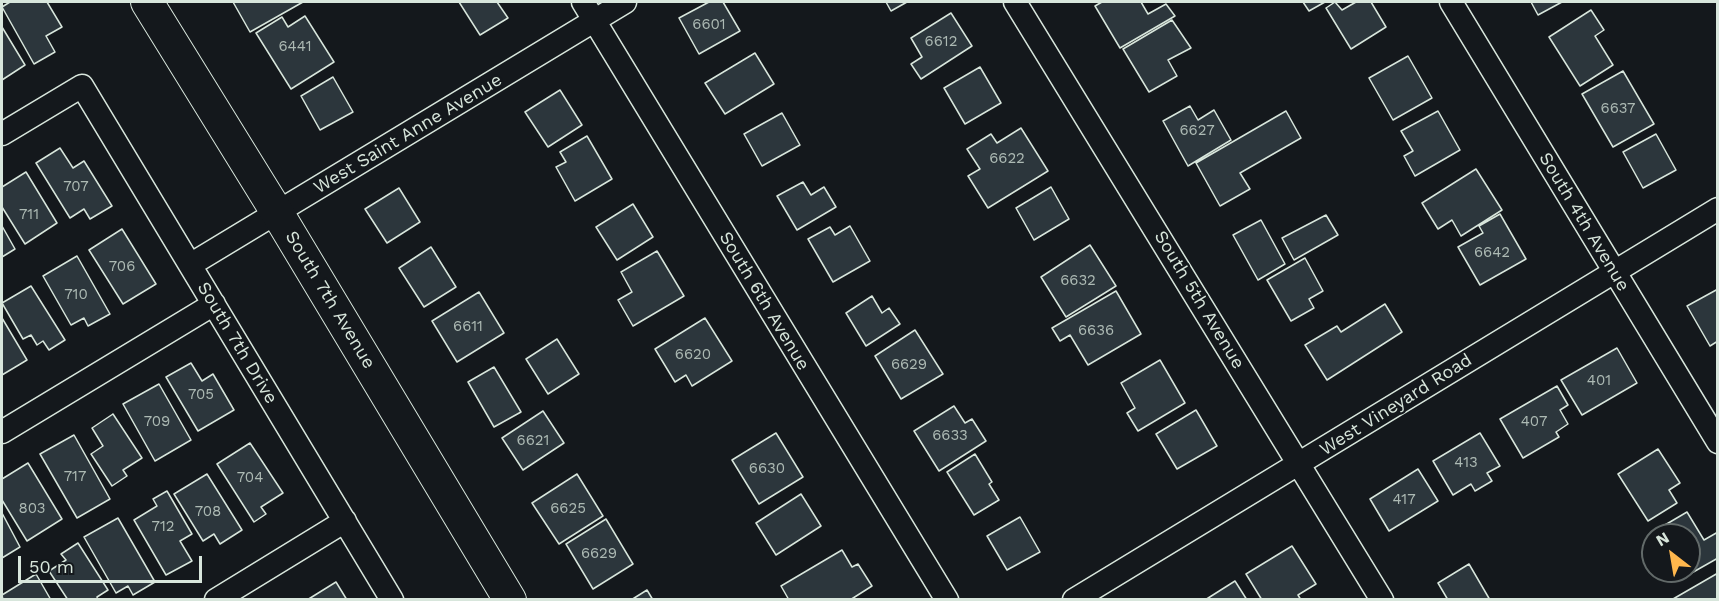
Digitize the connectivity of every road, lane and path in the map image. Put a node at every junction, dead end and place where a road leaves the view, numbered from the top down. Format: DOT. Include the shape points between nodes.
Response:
graph roads {
  1 [pos="147,2"];
  2 [pos="625,2"];
  3 [pos="1015,2"];
  4 [pos="1451,2"];
  5 [pos="589,11"];
  6 [pos="2,134"];
  7 [pos="1718,209"];
  8 [pos="278,214"];
  9 [pos="190,265"];
  10 [pos="1614,272"];
  11 [pos="214,304"];
  12 [pos="2,432"];
  13 [pos="1718,442"];
  14 [pos="1300,465"];
  15 [pos="345,521"];
  16 [pos="216,600"];
  17 [pos="392,600"];
  18 [pos="510,600"];
  19 [pos="947,600"];
  20 [pos="1074,600"];
  21 [pos="1382,600"];
  1 -- 8 [label="main road, South 7th Avenue"];
  2 -- 5 [label="street, West Saint Anne Avenue"];
  3 -- 14 [label="street, South 5th Avenue"];
  4 -- 10 [label="street, South 4th Avenue"];
  5 -- 8 [label="street, West Saint Anne Avenue"];
  5 -- 19 [label="street, South 6th Avenue"];
  6 -- 9 [label="street, South 7th Drive" via="82,86"];
  7 -- 10 [label="street, West Vineyard Road"];
  8 -- 9 [label="street, West Saint Anne Avenue"];
  8 -- 18 [label="main road, South 7th Avenue"];
  9 -- 11 [label="street, South 7th Drive"];
  10 -- 13 [label="street, South 4th Avenue"];
  10 -- 14 [label="street, West Vineyard Road"];
  11 -- 12 [label="street"];
  11 -- 15 [label="street, South 7th Drive"];
  14 -- 20 [label="street, West Vineyard Road"];
  14 -- 21 [label="street, South 5th Avenue"];
  15 -- 16 [label="street"];
  15 -- 17 [label="street, South 7th Drive"];
}
